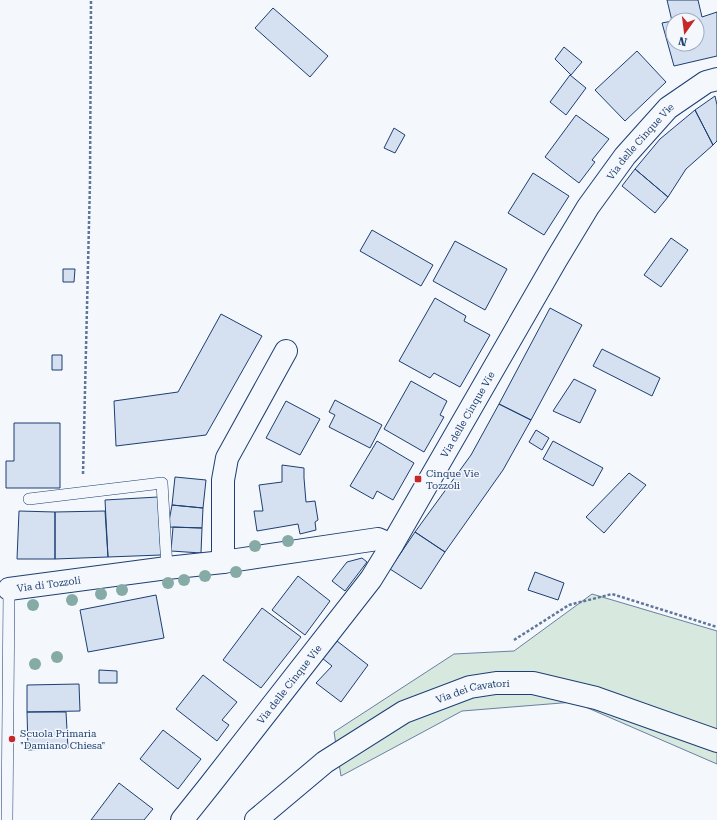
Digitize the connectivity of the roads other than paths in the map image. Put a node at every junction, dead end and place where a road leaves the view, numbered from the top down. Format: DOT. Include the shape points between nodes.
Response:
graph roads {
  1 [pos="717,79"];
  2 [pos="286,350"];
  3 [pos="29,499"];
  4 [pos="392,545"];
  5 [pos="223,562"];
  6 [pos="167,568"];
  7 [pos="5,592"];
  8 [pos="717,741"];
  9 [pos="7,820"];
  10 [pos="182,820"];
  11 [pos="256,820"];
  1 -- 4 [label="street, Via delle Cinque Vie" via="706,82 668,108 625,156 588,207"];
  2 -- 5 [label="street" via="227,458 223,480"];
  3 -- 6 [label="lane" via="162,483"];
  4 -- 5 [label="street, Via di Tozzoli" via="378,539"];
  4 -- 10 [label="street, Via delle Cinque Vie" via="370,579"];
  5 -- 6 [label="street, Via di Tozzoli"];
  6 -- 7 [label="street, Via di Tozzoli"];
  7 -- 9 [label="lane, Via di Tozzoli"];
  8 -- 11 [label="street, Via dei Cavatori" via="596,698 533,683 496,683 470,687 404,712 325,762"];
}
